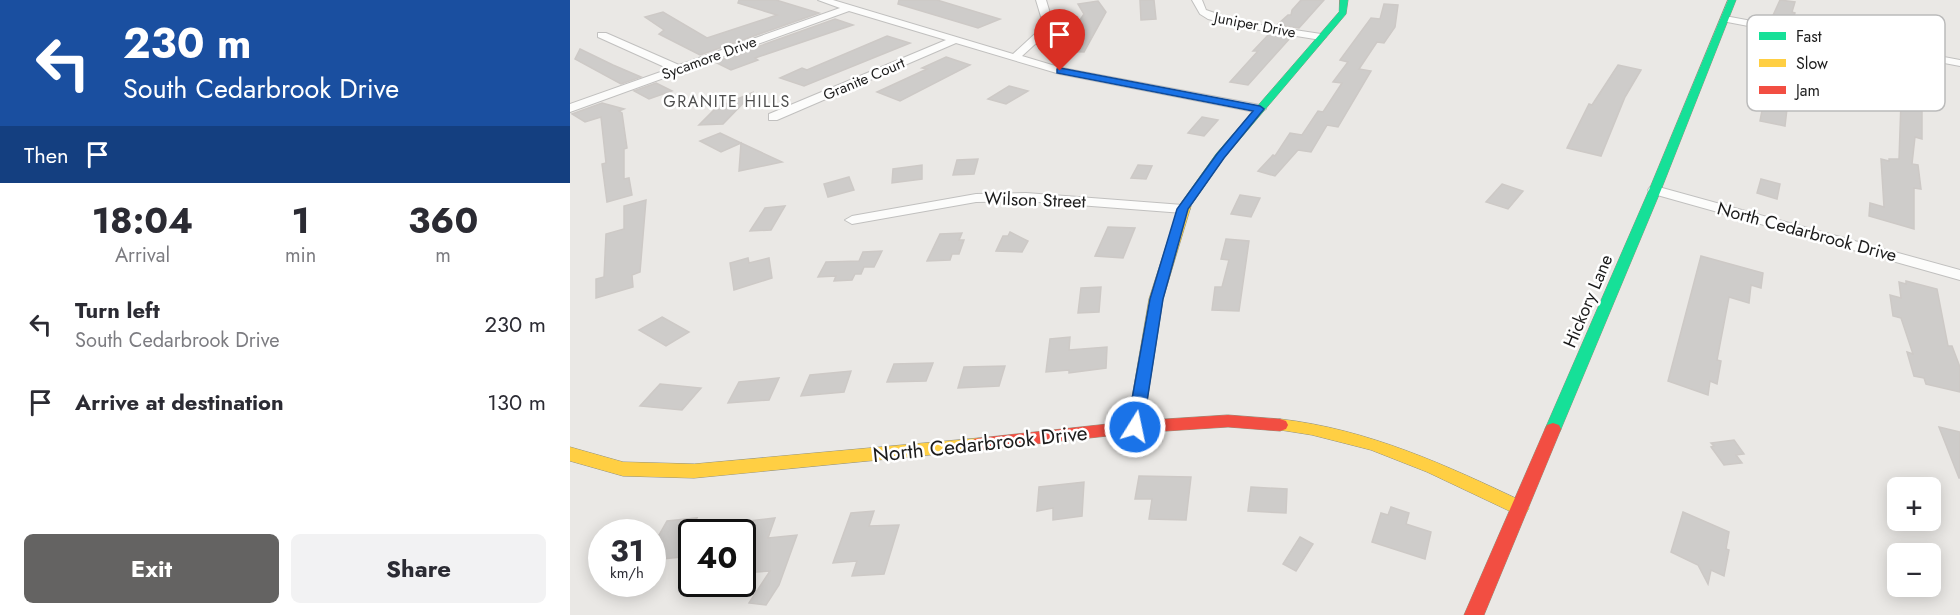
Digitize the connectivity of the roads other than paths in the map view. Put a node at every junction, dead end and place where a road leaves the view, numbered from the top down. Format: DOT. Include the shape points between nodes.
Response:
graph roads {
  1 [pos="824,0"];
  2 [pos="1041,0"];
  3 [pos="1197,0"];
  4 [pos="1344,0"];
  5 [pos="1732,0"];
  6 [pos="848,8"];
  7 [pos="1725,19"];
  8 [pos="1747,23"];
  9 [pos="602,35"];
  10 [pos="1321,37"];
  11 [pos="955,40"];
  12 [pos="1014,58"];
  13 [pos="1945,60"];
  14 [pos="1960,63"];
  15 [pos="678,69"];
  16 [pos="570,108"];
  17 [pos="1260,109"];
  18 [pos="773,117"];
  19 [pos="1655,190"];
  20 [pos="1183,209"];
  21 [pos="852,220"];
  22 [pos="1960,275"];
  23 [pos="1135,427"];
  24 [pos="570,454"];
  25 [pos="1520,508"];
  26 [pos="1474,615"];
  1 -- 6 [label="street"];
  2 -- 12 [label="street" via="1047,20 1041,33"];
  3 -- 10 [label="street, Juniper Drive" via="1209,16"];
  4 -- 10 [label="street" via="1343,12"];
  5 -- 7 [label="street, Hickory Lane"];
  6 -- 11 [label="street"];
  6 -- 15 [label="street, Sycamore Drive"];
  7 -- 8 [label="street"];
  7 -- 19 [label="street, Hickory Lane"];
  9 -- 15 [label="street"];
  10 -- 17 [label="street"];
  11 -- 12 [label="street"];
  11 -- 18 [label="street, Granite Court"];
  12 -- 17 [label="street" via="1096,80"];
  13 -- 14 [label="street"];
  15 -- 16 [label="street, Sycamore Drive"];
  17 -- 20 [label="street"];
  19 -- 22 [label="street, North Cedarbrook Drive"];
  19 -- 25 [label="street, Hickory Lane"];
  20 -- 21 [label="street, Wilson Street" via="1026,197 976,198"];
  20 -- 23 [label="street" via="1156,299"];
  23 -- 24 [label="street, North Cedarbrook Drive" via="694,471 623,469"];
  23 -- 25 [label="street, North Cedarbrook Drive" via="1228,421 1298,426 1368,441"];
  25 -- 26 [label="street, Hickory Lane"];
}
